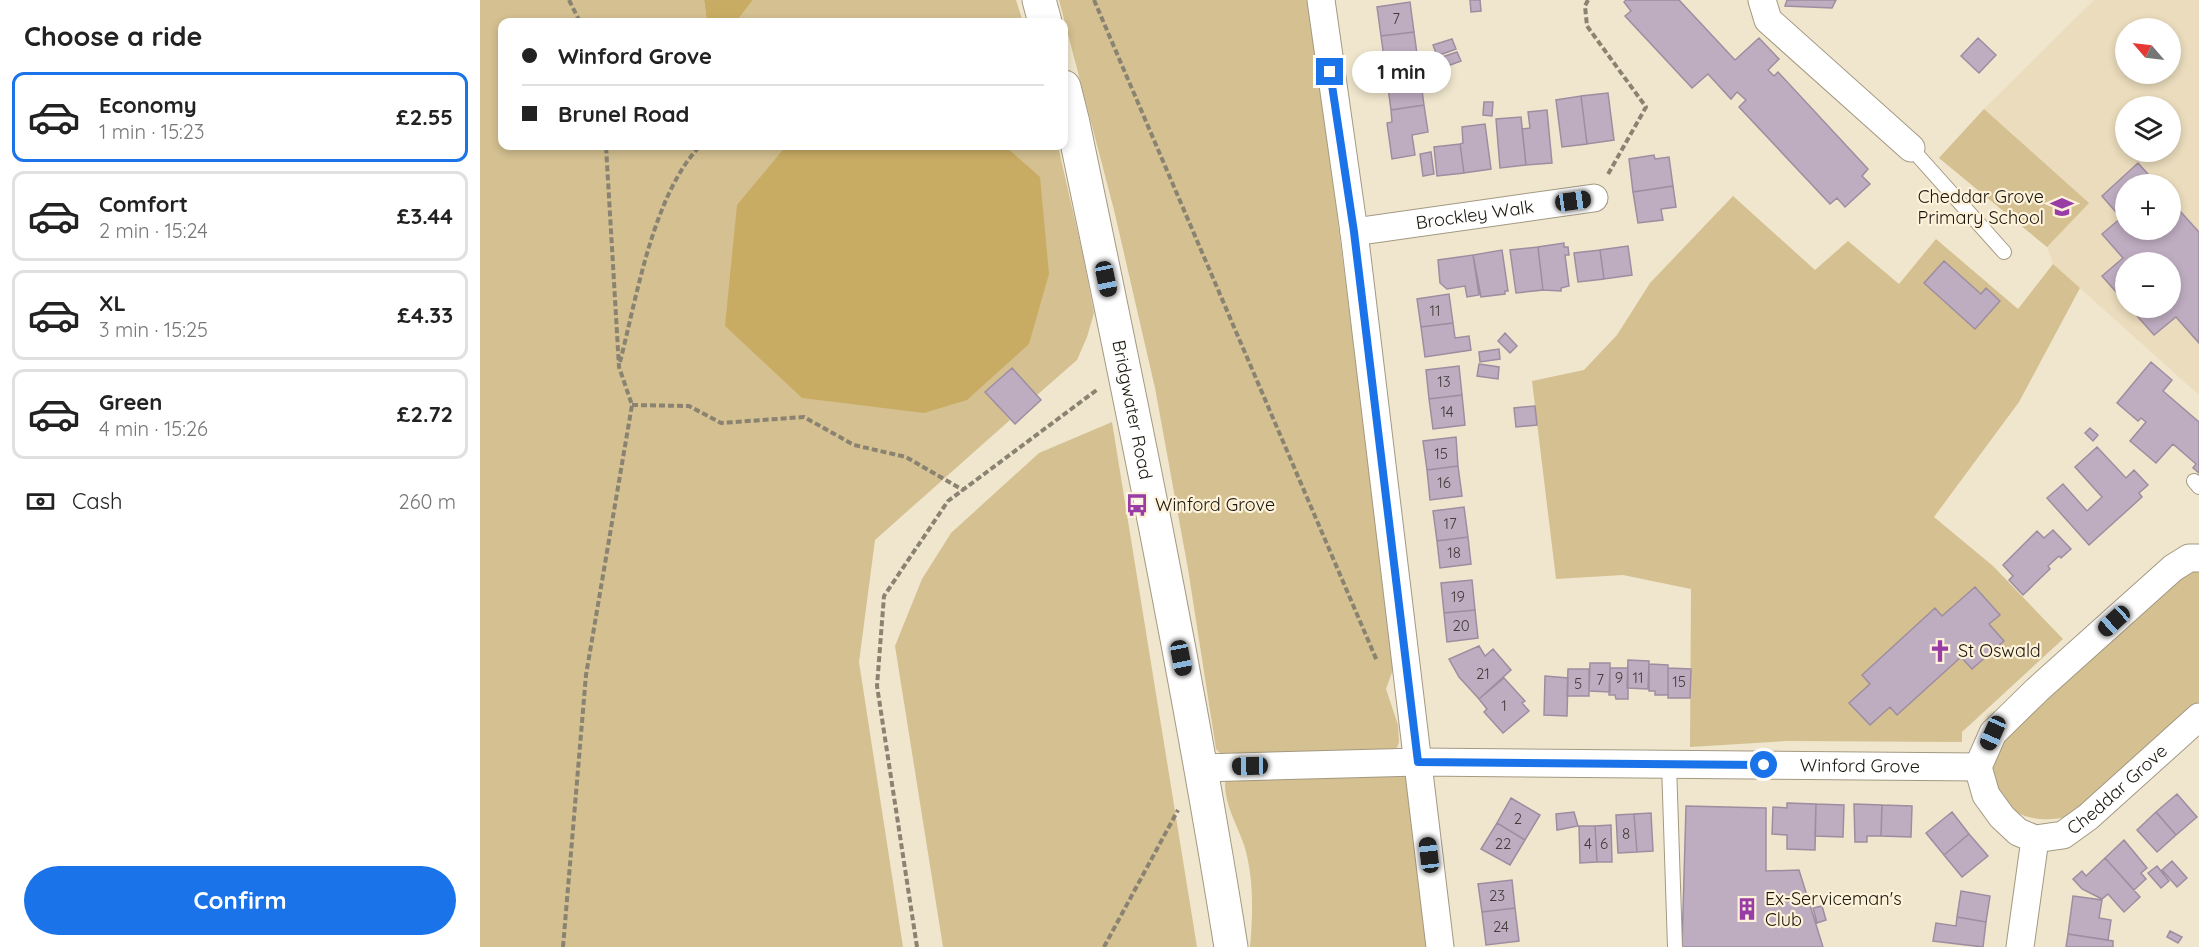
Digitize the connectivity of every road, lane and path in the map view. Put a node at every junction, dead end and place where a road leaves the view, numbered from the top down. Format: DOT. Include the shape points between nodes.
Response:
graph roads {
  1 [pos="569,0"];
  2 [pos="1039,0"];
  3 [pos="1094,0"];
  4 [pos="1321,0"];
  5 [pos="1588,0"];
  6 [pos="1762,0"];
  7 [pos="578,18"];
  8 [pos="1044,18"];
  9 [pos="1068,103"];
  10 [pos="1911,148"];
  11 [pos="606,150"];
  12 [pos="696,150"];
  13 [pos="1594,198"];
  14 [pos="1354,232"];
  15 [pos="2004,252"];
  16 [pos="619,367"];
  17 [pos="1125,369"];
  18 [pos="632,405"];
  19 [pos="963,490"];
  20 [pos="2199,558"];
  21 [pos="1379,665"];
  22 [pos="2199,717"];
  23 [pos="1418,762"];
  24 [pos="1670,764"];
  25 [pos="1978,767"];
  26 [pos="1204,779"];
  27 [pos="2035,839"];
  28 [pos="563,947"];
  29 [pos="917,947"];
  30 [pos="1104,947"];
  31 [pos="1231,947"];
  32 [pos="1440,947"];
  33 [pos="1675,947"];
  34 [pos="2020,947"];
  1 -- 7 [label="path"];
  2 -- 8 [label="highway"];
  3 -- 21 [label="path"];
  4 -- 14 [label="street"];
  5 -- 13 [label="path" via="1587,26 1646,107"];
  6 -- 10 [label="street" via="1768,20"];
  9 -- 17 [label="highway, Bridgwater Road"];
  10 -- 15 [label="lane"];
  11 -- 16 [label="path"];
  12 -- 16 [label="path" via="657,218"];
  13 -- 14 [label="street, Brockley Walk"];
  14 -- 23 [label="street"];
  16 -- 18 [label="path"];
  17 -- 19 [label="path"];
  17 -- 26 [label="highway, Bridgwater Road"];
  18 -- 19 [label="path" via="689,406 721,423 804,417 854,445 906,457"];
  18 -- 28 [label="path" via="586,675"];
  19 -- 29 [label="path" via="948,501 884,596 877,686"];
  20 -- 25 [label="street" via="2189,558 2173,568 2037,690 1993,733"];
  22 -- 27 [label="street, Cheddar Grove" via="2088,818 2063,835"];
  23 -- 24 [label="street, Winford Grove"];
  23 -- 26 [label="street, Winford Grove"];
  23 -- 32 [label="street"];
  24 -- 25 [label="street, Winford Grove"];
  24 -- 33 [label="lane"];
  25 -- 27 [label="street" via="1986,795 2002,817 2018,832"];
  26 -- 30 [label="path" via="1185,797"];
  26 -- 31 [label="highway, Bridgwater Road"];
  27 -- 34 [label="street"];
}
